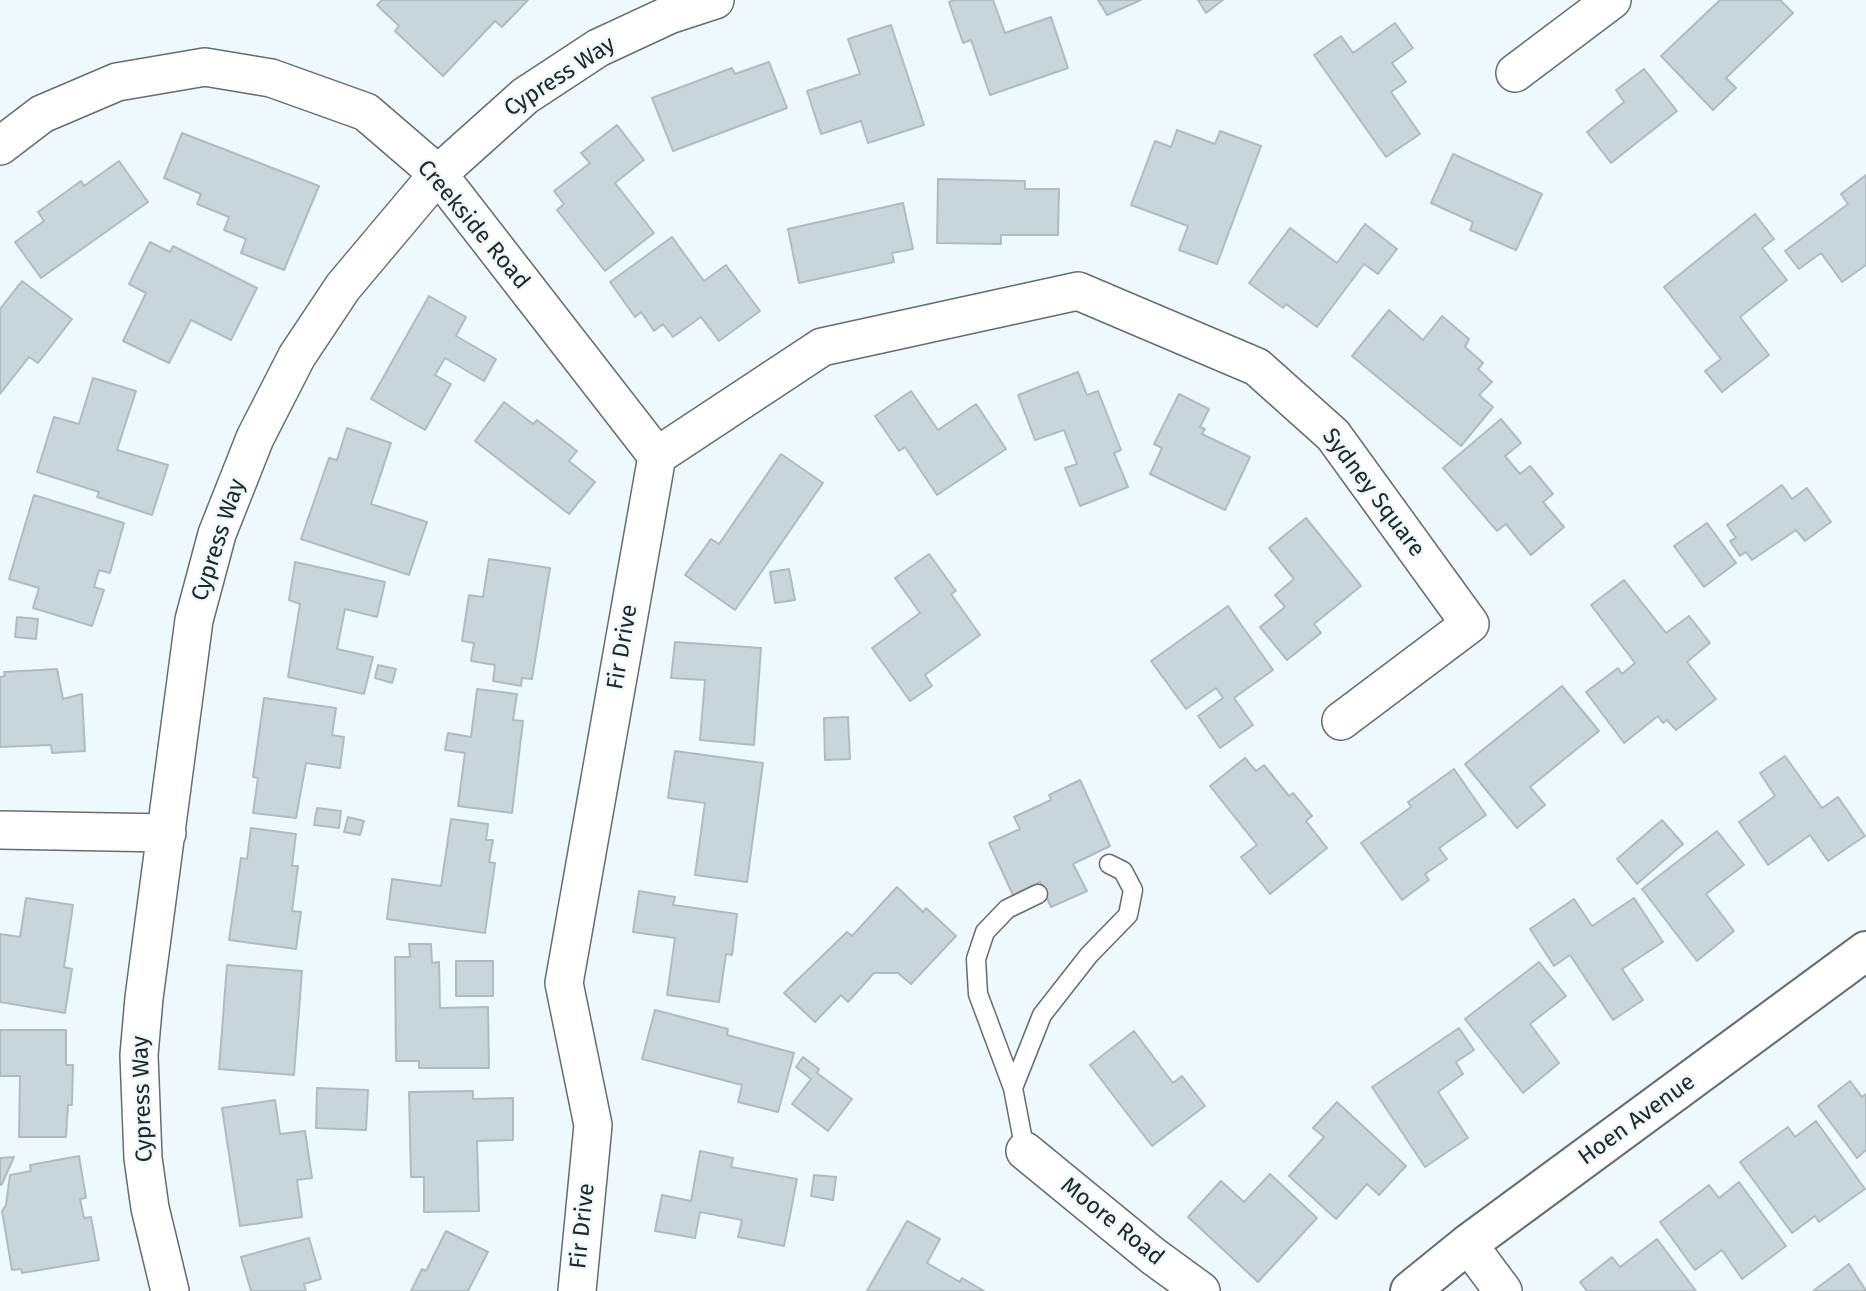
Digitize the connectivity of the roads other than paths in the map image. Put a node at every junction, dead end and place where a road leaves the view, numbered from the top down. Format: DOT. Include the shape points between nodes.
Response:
graph roads {
  1 [pos="715,0"];
  2 [pos="1612,0"];
  3 [pos="1514,73"];
  4 [pos="0,146"];
  5 [pos="438,174"];
  6 [pos="657,456"];
  7 [pos="1341,721"];
  8 [pos="0,830"];
  9 [pos="167,833"];
  10 [pos="1109,864"];
  11 [pos="1038,894"];
  12 [pos="1866,951"];
  13 [pos="1013,1088"];
  14 [pos="1025,1151"];
  15 [pos="1468,1244"];
  16 [pos="170,1291"];
  17 [pos="577,1291"];
  18 [pos="1201,1291"];
  19 [pos="1410,1291"];
  20 [pos="1503,1291"];
  1 -- 5 [label="street, Cypress Way" via="668,15 577,62 494,121"];
  2 -- 3 [label="street"];
  4 -- 5 [label="street, Creekside Road" via="42,114 117,82 205,67 271,78 366,112"];
  5 -- 6 [label="street, Creekside Road"];
  5 -- 9 [label="street, Cypress Way" via="343,287 297,356 234,488 194,620"];
  6 -- 7 [label="street, Sydney Square" via="822,347 1078,291 1257,367 1333,435 1470,624"];
  6 -- 17 [label="street, Fir Drive" via="564,983 593,1125"];
  8 -- 9 [label="street"];
  9 -- 16 [label="street, Cypress Way" via="144,998 139,1106 150,1208"];
  10 -- 13 [label="lane" via="1123,871 1133,890 1128,915 1089,955 1042,1016"];
  11 -- 13 [label="lane" via="1007,909 985,932 976,959 978,994"];
  12 -- 15 [label="street, Hoen Avenue"];
  13 -- 14 [label="lane"];
  14 -- 18 [label="street, Moore Road"];
  15 -- 19 [label="street, Hoen Avenue"];
  15 -- 20 [label="street"];
}
